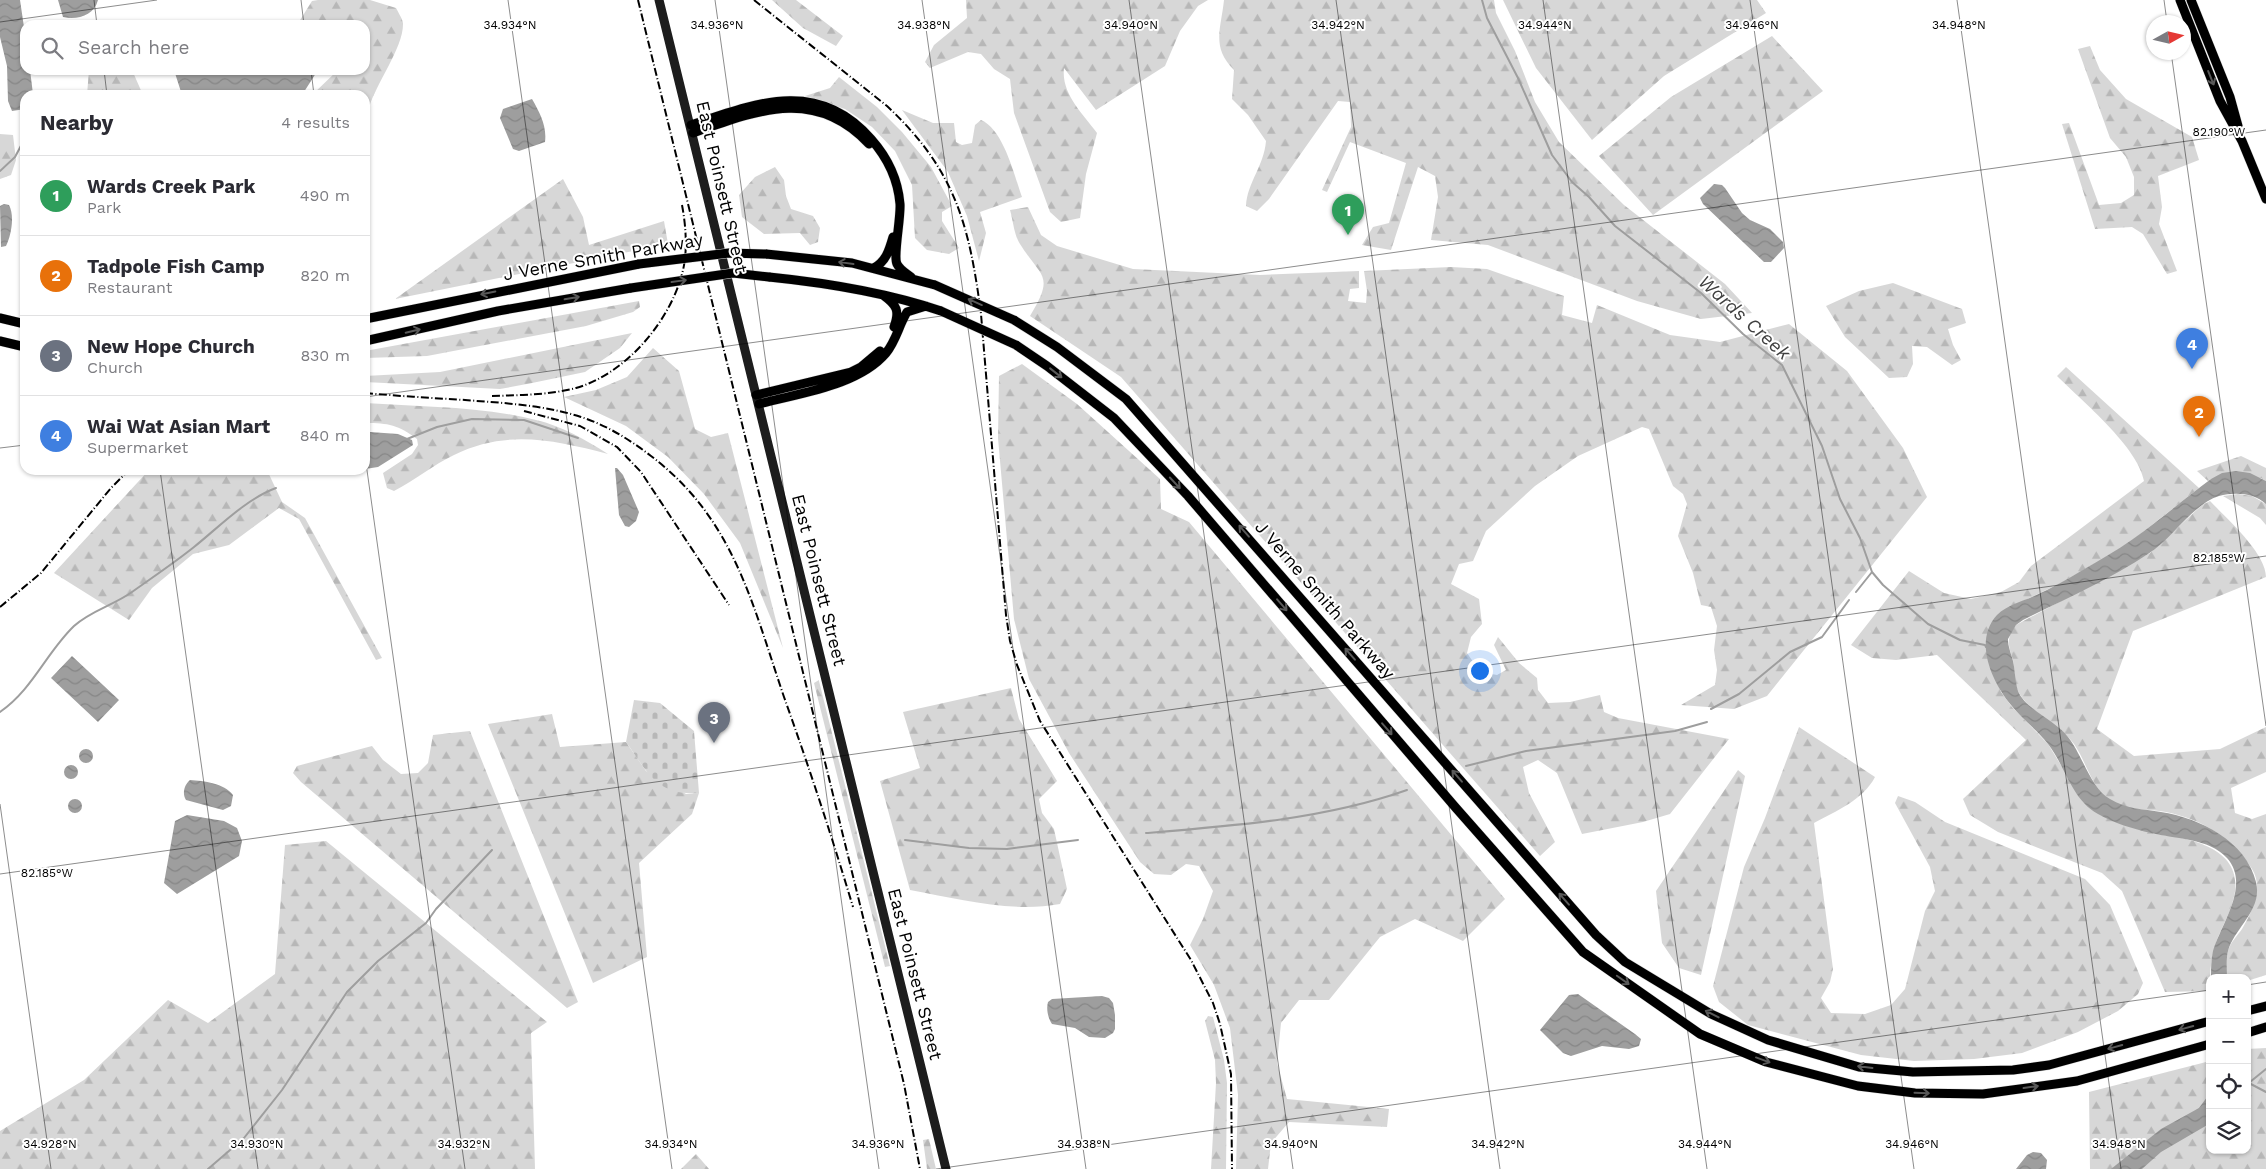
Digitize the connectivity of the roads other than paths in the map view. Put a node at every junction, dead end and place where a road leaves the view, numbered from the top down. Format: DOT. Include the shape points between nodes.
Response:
graph roads {
  1 [pos="659,0"];
  2 [pos="2180,0"];
  3 [pos="2191,0"];
  4 [pos="2212,53"];
  5 [pos="2202,56"];
  6 [pos="692,129"];
  7 [pos="2242,141"];
  8 [pos="2266,199"];
  9 [pos="874,268"];
  10 [pos="911,277"];
  11 [pos="883,295"];
  12 [pos="926,306"];
  13 [pos="0,318"];
  14 [pos="370,318"];
  15 [pos="20,323"];
  16 [pos="370,340"];
  17 [pos="0,341"];
  18 [pos="20,345"];
  19 [pos="757,399"];
  20 [pos="2266,1006"];
  21 [pos="2251,1010"];
  22 [pos="2206,1022"];
  23 [pos="2266,1028"];
  24 [pos="2251,1032"];
  25 [pos="2206,1045"];
  26 [pos="946,1169"];
  1 -- 6 [label="main road, East Poinsett Street"];
  2 -- 5 [label="main road"];
  3 -- 4 [label="main road"];
  4 -- 5 [label="main road"];
  4 -- 7 [label="main road" via="2230,98"];
  5 -- 7 [label="main road, one-way" via="2220,101"];
  6 -- 9 [label="main road" via="784,107 804,108 829,115 855,132 879,157 894,196 895,223 890,247 883,263"];
  6 -- 10 [label="main road" via="762,102 785,100 807,102 846,116 872,140 892,172 901,212 896,261 900,269"];
  6 -- 19 [label="main road, East Poinsett Street"];
  7 -- 8 [label="main road"];
  9 -- 10 [label="main road, J Verne Smith Parkway"];
  9 -- 14 [label="main road, J Verne Smith Parkway, one-way, bridge" via="766,254 729,253 639,264"];
  22 -- 10 [label="main road, J Verne Smith Parkway, one-way, bridge" via="2049,1065 2013,1070 1913,1072 1859,1067 1768,1040 1711,1014 1625,962 1596,935 1126,399 1057,347 1014,320"];
  11 -- 12 [label="main road, J Verne Smith Parkway"];
  16 -- 11 [label="main road, J Verne Smith Parkway, one-way, bridge" via="498,311 733,274 826,282"];
  11 -- 19 [label="main road" via="894,302 898,313 890,336 875,356 851,372"];
  12 -- 19 [label="main road" via="907,312 892,345 876,364 864,372 840,382"];
  12 -- 25 [label="main road, J Verne Smith Parkway, one-way, bridge" via="1016,345 1114,418 1181,489 1583,952 1700,1034 1766,1062 1858,1086 1915,1093 1983,1094 2077,1080"];
  13 -- 15 [label="main road"];
  17 -- 18 [label="main road"];
  19 -- 26 [label="main road, East Poinsett Street"];
  20 -- 21 [label="main road"];
  23 -- 24 [label="main road"];
}
